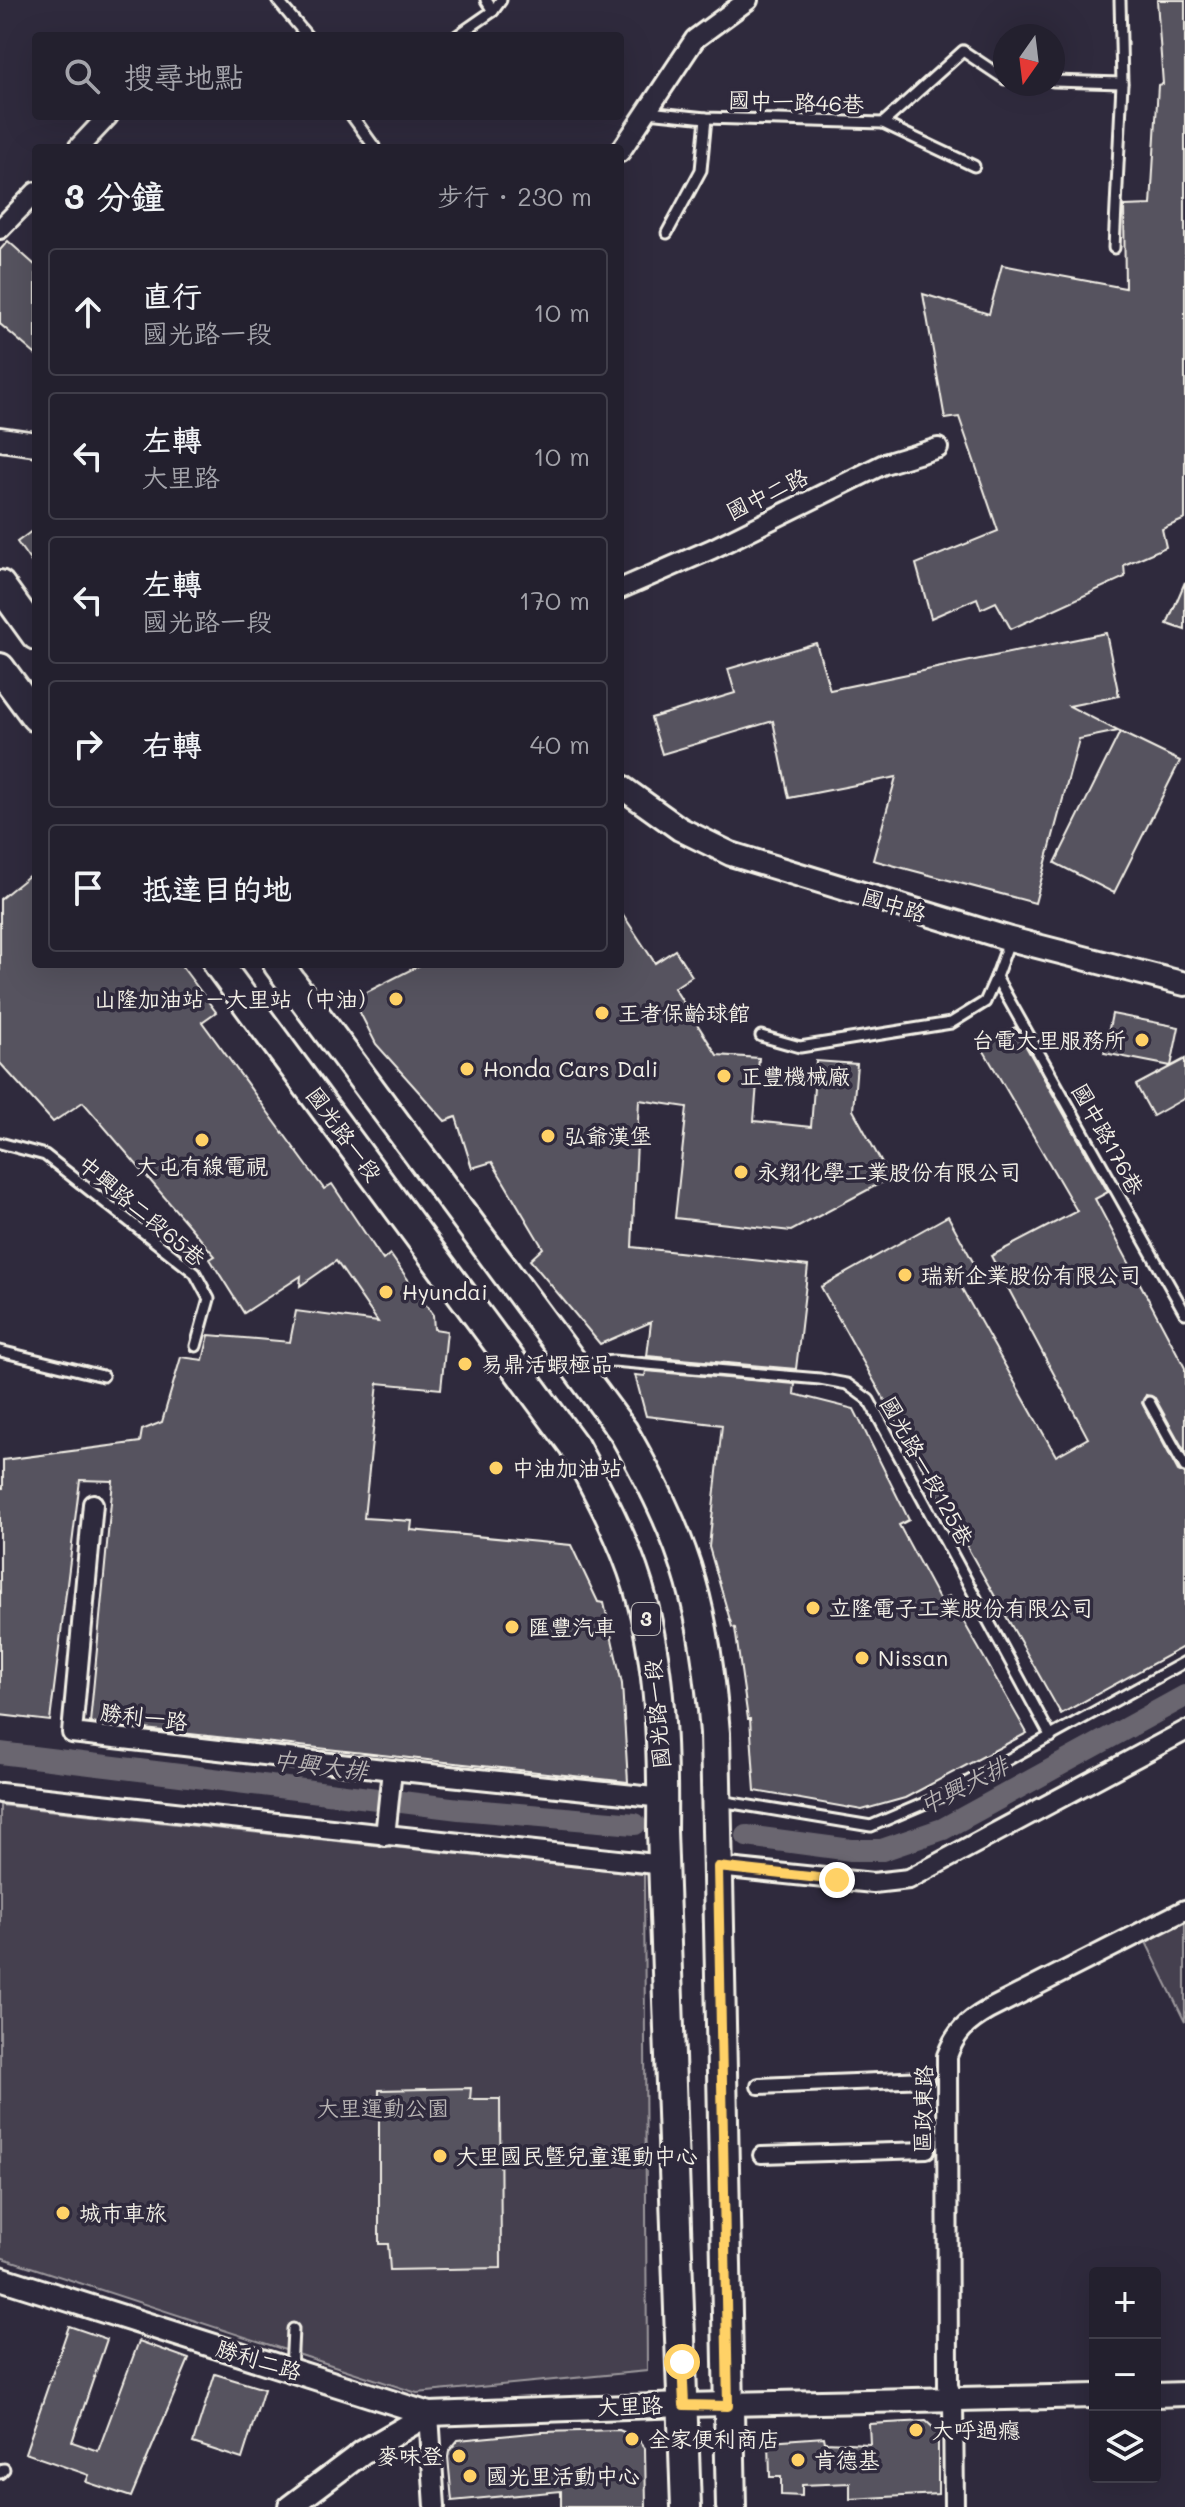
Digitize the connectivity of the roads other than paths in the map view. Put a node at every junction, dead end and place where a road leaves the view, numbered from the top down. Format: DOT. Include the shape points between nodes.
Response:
graph roads {
  1 [pos="277,0"];
  2 [pos="486,0"];
  3 [pos="501,0"];
  4 [pos="748,0"];
  5 [pos="1120,0"];
  6 [pos="493,11"];
  7 [pos="304,32"];
  8 [pos="463,32"];
  9 [pos="993,71"];
  10 [pos="1065,81"];
  11 [pos="1122,83"];
  12 [pos="648,112"];
  13 [pos="706,118"];
  14 [pos="104,120"];
  15 [pos="355,120"];
  16 [pos="883,123"];
  17 [pos="82,144"];
  18 [pos="372,144"];
  19 [pos="624,146"];
  20 [pos="974,166"];
  21 [pos="32,196"];
  22 [pos="0,229"];
  23 [pos="667,233"];
  24 [pos="1114,248"];
  25 [pos="0,439"];
  26 [pos="32,443"];
  27 [pos="938,448"];
  28 [pos="0,585"];
  29 [pos="624,587"];
  30 [pos="32,629"];
  31 [pos="4,677"];
  32 [pos="32,712"];
  33 [pos="624,789"];
  34 [pos="1010,939"];
  35 [pos="221,968"];
  36 [pos="281,968"];
  37 [pos="996,977"];
  38 [pos="1185,984"];
  39 [pos="761,1036"];
  40 [pos="0,1143"];
  41 [pos="1185,1313"];
  42 [pos="196,1346"];
  43 [pos="0,1351"];
  44 [pos="576,1365"];
  45 [pos="103,1376"];
  46 [pos="1149,1402"];
  47 [pos="1185,1467"];
  48 [pos="93,1504"];
  49 [pos="1185,1662"];
  50 [pos="1185,1731"];
  51 [pos="1051,1737"];
  52 [pos="392,1770"];
  53 [pos="0,1793"];
  54 [pos="663,1798"];
  55 [pos="717,1800"];
  56 [pos="385,1836"];
  57 [pos="664,1865"];
  58 [pos="718,1867"];
  59 [pos="1185,1910"];
  60 [pos="926,2079"];
  61 [pos="759,2086"];
  62 [pos="927,2150"];
  63 [pos="761,2155"];
  64 [pos="0,2278"];
  65 [pos="293,2329"];
  66 [pos="291,2370"];
  67 [pos="1185,2394"];
  68 [pos="1161,2395"];
  69 [pos="1089,2396"];
  70 [pos="953,2399"];
  71 [pos="684,2405"];
  72 [pos="728,2406"];
  73 [pos="429,2414"];
  74 [pos="290,2507"];
  75 [pos="435,2507"];
  76 [pos="686,2507"];
  77 [pos="731,2507"];
  78 [pos="954,2507"];
  1 -- 7 [label="lane"];
  2 -- 6 [label="lane"];
  3 -- 6 [label="lane"];
  4 -- 12 [label="street" via="695,39"];
  5 -- 11 [label="lane"];
  6 -- 8 [label="lane"];
  9 -- 16 [label="lane, 國中一路46巷" via="963,51"];
  10 -- 11 [label="lane"];
  11 -- 24 [label="lane"];
  12 -- 13 [label="lane, 國中一路46巷"];
  12 -- 19 [label="street"];
  13 -- 16 [label="lane, 國中一路46巷"];
  13 -- 23 [label="lane" via="701,170"];
  14 -- 17 [label="street"];
  15 -- 18 [label="lane"];
  16 -- 20 [label="lane"];
  21 -- 22 [label="street"];
  25 -- 26 [label="street"];
  27 -- 29 [label="street, 國中二路" via="884,464"];
  28 -- 30 [label="main road"];
  31 -- 32 [label="main road"];
  33 -- 34 [label="street, 國中路" via="680,829 731,854"];
  34 -- 37 [label="lane"];
  34 -- 38 [label="street, 國中路"];
  35 -- 54 [label="main road, 國光路一段 / 3" via="566,1434 589,1474 621,1541 647,1623 658,1689"];
  36 -- 44 [label="main road"];
  37 -- 39 [label="lane" via="985,1002 951,1023 800,1047"];
  37 -- 41 [label="lane, 國中路176巷"];
  40 -- 42 [label="lane, 中興路二段65巷" via="45,1155 195,1273 209,1299"];
  43 -- 45 [label="lane"];
  44 -- 51 [label="lane, 國光路一段125巷" via="613,1361 820,1379 847,1384 869,1400"];
  44 -- 55 [label="main road" via="623,1431 654,1487 690,1579 711,1683"];
  46 -- 47 [label="lane"];
  48 -- 52 [label="street, 勝利一路" via="72,1733"];
  49 -- 51 [label="lane"];
  50 -- 58 [label="street" via="909,1879 873,1883"];
  51 -- 55 [label="lane" via="944,1795 871,1826"];
  52 -- 54 [label="street, 勝利一路"];
  52 -- 56 [label="street"];
  53 -- 56 [label="street"];
  54 -- 57 [label="main road, 國光路一段 / 3"];
  55 -- 58 [label="main road"];
  56 -- 57 [label="street"];
  57 -- 71 [label="main road, 國光路一段 / 3"];
  58 -- 72 [label="main road"];
  59 -- 70 [label="street, 區政東路" via="988,2010 969,2021 951,2043 946,2148 948,2386"];
  60 -- 61 [label="street"];
  62 -- 63 [label="street"];
  64 -- 66 [label="street, 勝利二路"];
  65 -- 66 [label="lane"];
  66 -- 73 [label="street, 勝利二路"];
  67 -- 68 [label="street"];
  69 -- 70 [label="street, 大里路"];
  70 -- 72 [label="street, 大里路"];
  70 -- 78 [label="street, 區政東路"];
  71 -- 72 [label="street, 大里路"];
  71 -- 73 [label="street, 大里路"];
  71 -- 76 [label="main road, 3"];
  72 -- 77 [label="main road"];
  73 -- 74 [label="street, 大里路" via="363,2452"];
  73 -- 75 [label="street"];
}
